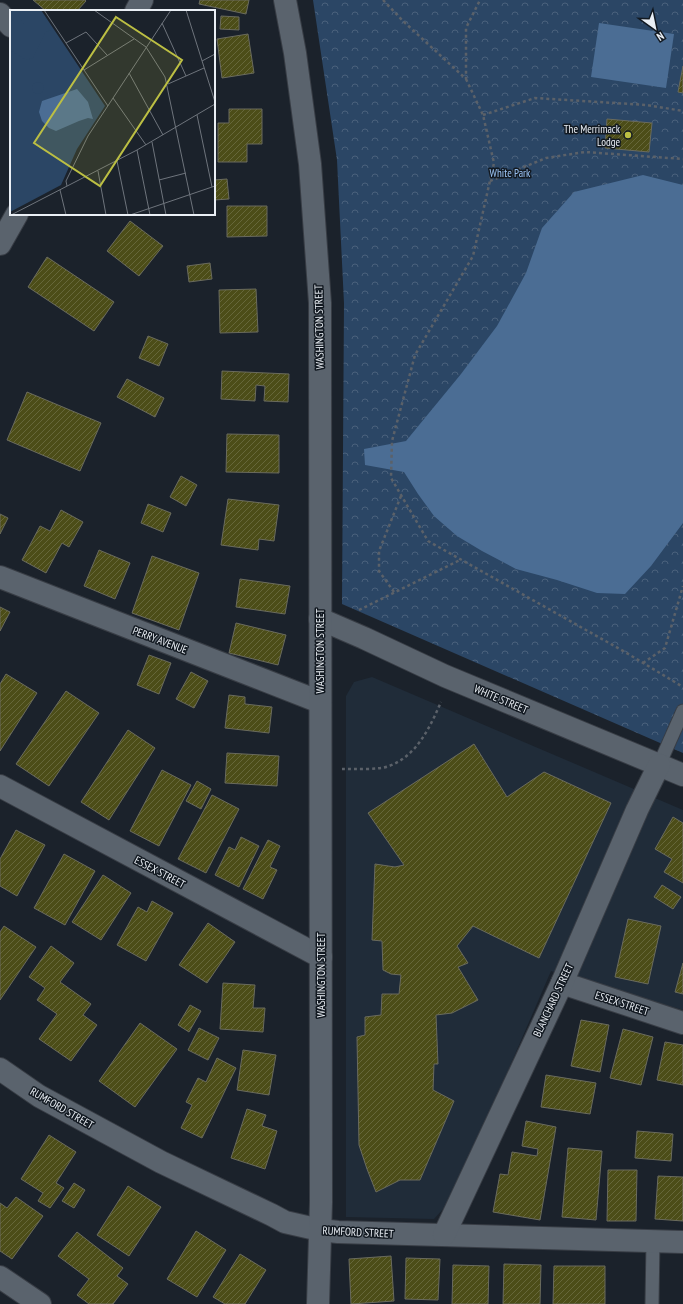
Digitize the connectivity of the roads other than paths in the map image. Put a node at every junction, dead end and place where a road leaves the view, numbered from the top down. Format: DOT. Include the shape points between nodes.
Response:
graph roads {
  1 [pos="142,0"];
  2 [pos="285,0"];
  3 [pos="137,10"];
  4 [pos="0,14"];
  5 [pos="10,25"];
  6 [pos="16,215"];
  7 [pos="0,244"];
  8 [pos="0,577"];
  9 [pos="320,619"];
  10 [pos="320,702"];
  11 [pos="683,711"];
  12 [pos="659,765"];
  13 [pos="683,775"];
  14 [pos="0,786"];
  15 [pos="321,957"];
  16 [pos="562,983"];
  17 [pos="683,1023"];
  18 [pos="0,1069"];
  19 [pos="320,1230"];
  20 [pos="444,1235"];
  21 [pos="653,1241"];
  22 [pos="683,1242"];
  23 [pos="0,1277"];
  24 [pos="40,1304"];
  25 [pos="318,1304"];
  26 [pos="652,1304"];
  1 -- 3 [label="street"];
  2 -- 9 [label="street, WASHINGTON STREET" via="310,164 320,303"];
  4 -- 5 [label="street"];
  6 -- 7 [label="street"];
  8 -- 10 [label="street, PERRY AVENUE"];
  9 -- 10 [label="street, WASHINGTON STREET"];
  9 -- 12 [label="street, WHITE STREET" via="445,676"];
  10 -- 15 [label="street, WASHINGTON STREET"];
  11 -- 12 [label="lane"];
  12 -- 13 [label="street, WHITE STREET"];
  12 -- 16 [label="street, BLANCHARD STREET"];
  14 -- 15 [label="street, ESSEX STREET"];
  15 -- 19 [label="street, WASHINGTON STREET"];
  16 -- 17 [label="street, ESSEX STREET"];
  16 -- 20 [label="street, BLANCHARD STREET"];
  18 -- 19 [label="street, RUMFORD STREET" via="39,1096 161,1162 285,1222"];
  19 -- 20 [label="street, RUMFORD STREET"];
  19 -- 25 [label="street, WASHINGTON STREET"];
  20 -- 21 [label="street, RUMFORD STREET"];
  21 -- 22 [label="street, RUMFORD STREET"];
  21 -- 26 [label="lane"];
  23 -- 24 [label="street"];
}
